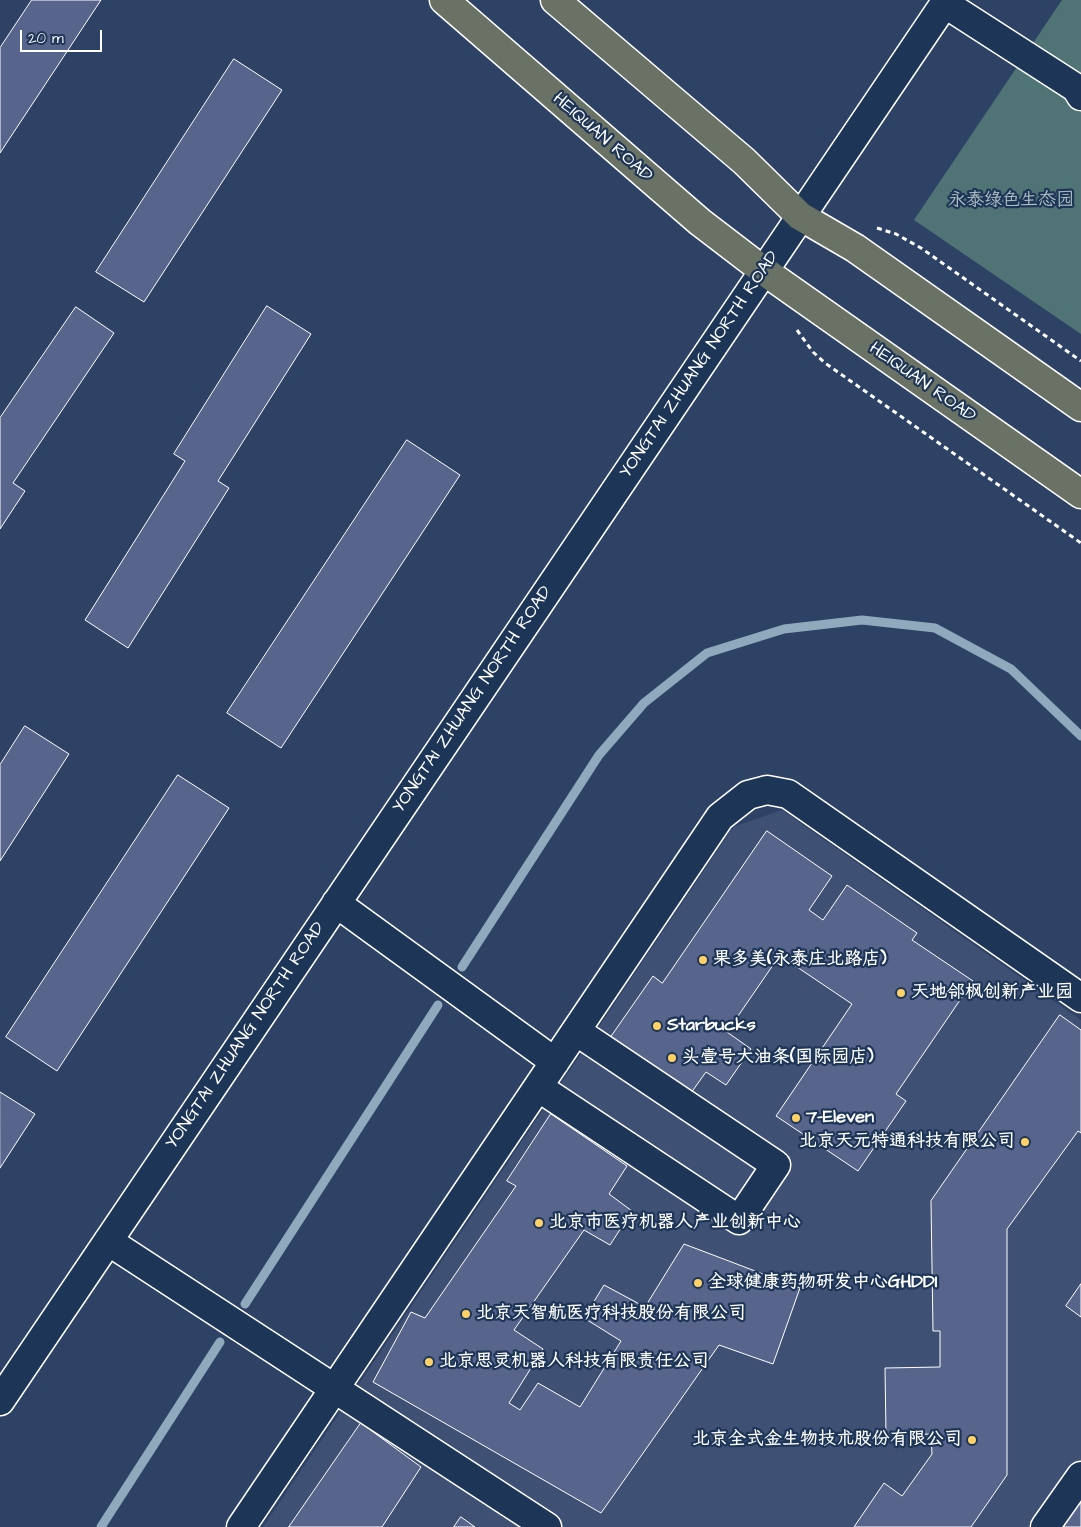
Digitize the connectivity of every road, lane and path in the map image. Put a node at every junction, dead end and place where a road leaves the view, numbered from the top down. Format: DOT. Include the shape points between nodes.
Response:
graph roads {
  1 [pos="444,0"];
  2 [pos="555,0"];
  3 [pos="945,2"];
  4 [pos="1079,91"];
  5 [pos="800,216"];
  6 [pos="896,234"];
  7 [pos="764,271"];
  8 [pos="813,352"];
  9 [pos="1081,361"];
  10 [pos="1081,407"];
  11 [pos="1081,494"];
  12 [pos="1081,543"];
  13 [pos="336,903"];
  14 [pos="1081,998"];
  15 [pos="576,1031"];
  16 [pos="554,1062"];
  17 [pos="538,1086"];
  18 [pos="108,1241"];
  19 [pos="334,1389"];
  20 [pos="0,1401"];
  21 [pos="1081,1476"];
  22 [pos="241,1527"];
  23 [pos="547,1527"];
  24 [pos="1045,1527"];
  1 -- 7 [label="main road, HEIQUAN ROAD" via="700,222"];
  2 -- 5 [label="main road" via="744,161"];
  3 -- 4 [label="street"];
  3 -- 5 [label="street, YONGTAI ZHUANG NORTH ROAD"];
  5 -- 7 [label="street, YONGTAI ZHUANG NORTH ROAD"];
  5 -- 10 [label="main road" via="855,248"];
  6 -- 9 [label="path" via="921,248"];
  7 -- 11 [label="main road, HEIQUAN ROAD"];
  7 -- 13 [label="street, YONGTAI ZHUANG NORTH ROAD"];
  8 -- 12 [label="path"];
  13 -- 16 [label="street"];
  13 -- 18 [label="street, YONGTAI ZHUANG NORTH ROAD"];
  14 -- 15 [label="street" via="788,794 767,790 748,795 720,818"];
  15 -- 16 [label="street"];
  15 -- 17 [label="street" via="776,1165 739,1220"];
  16 -- 17 [label="street"];
  17 -- 19 [label="street"];
  18 -- 19 [label="street"];
  18 -- 20 [label="street, YONGTAI ZHUANG NORTH ROAD"];
  19 -- 22 [label="street"];
  19 -- 23 [label="street"];
  21 -- 24 [label="street"];
}
